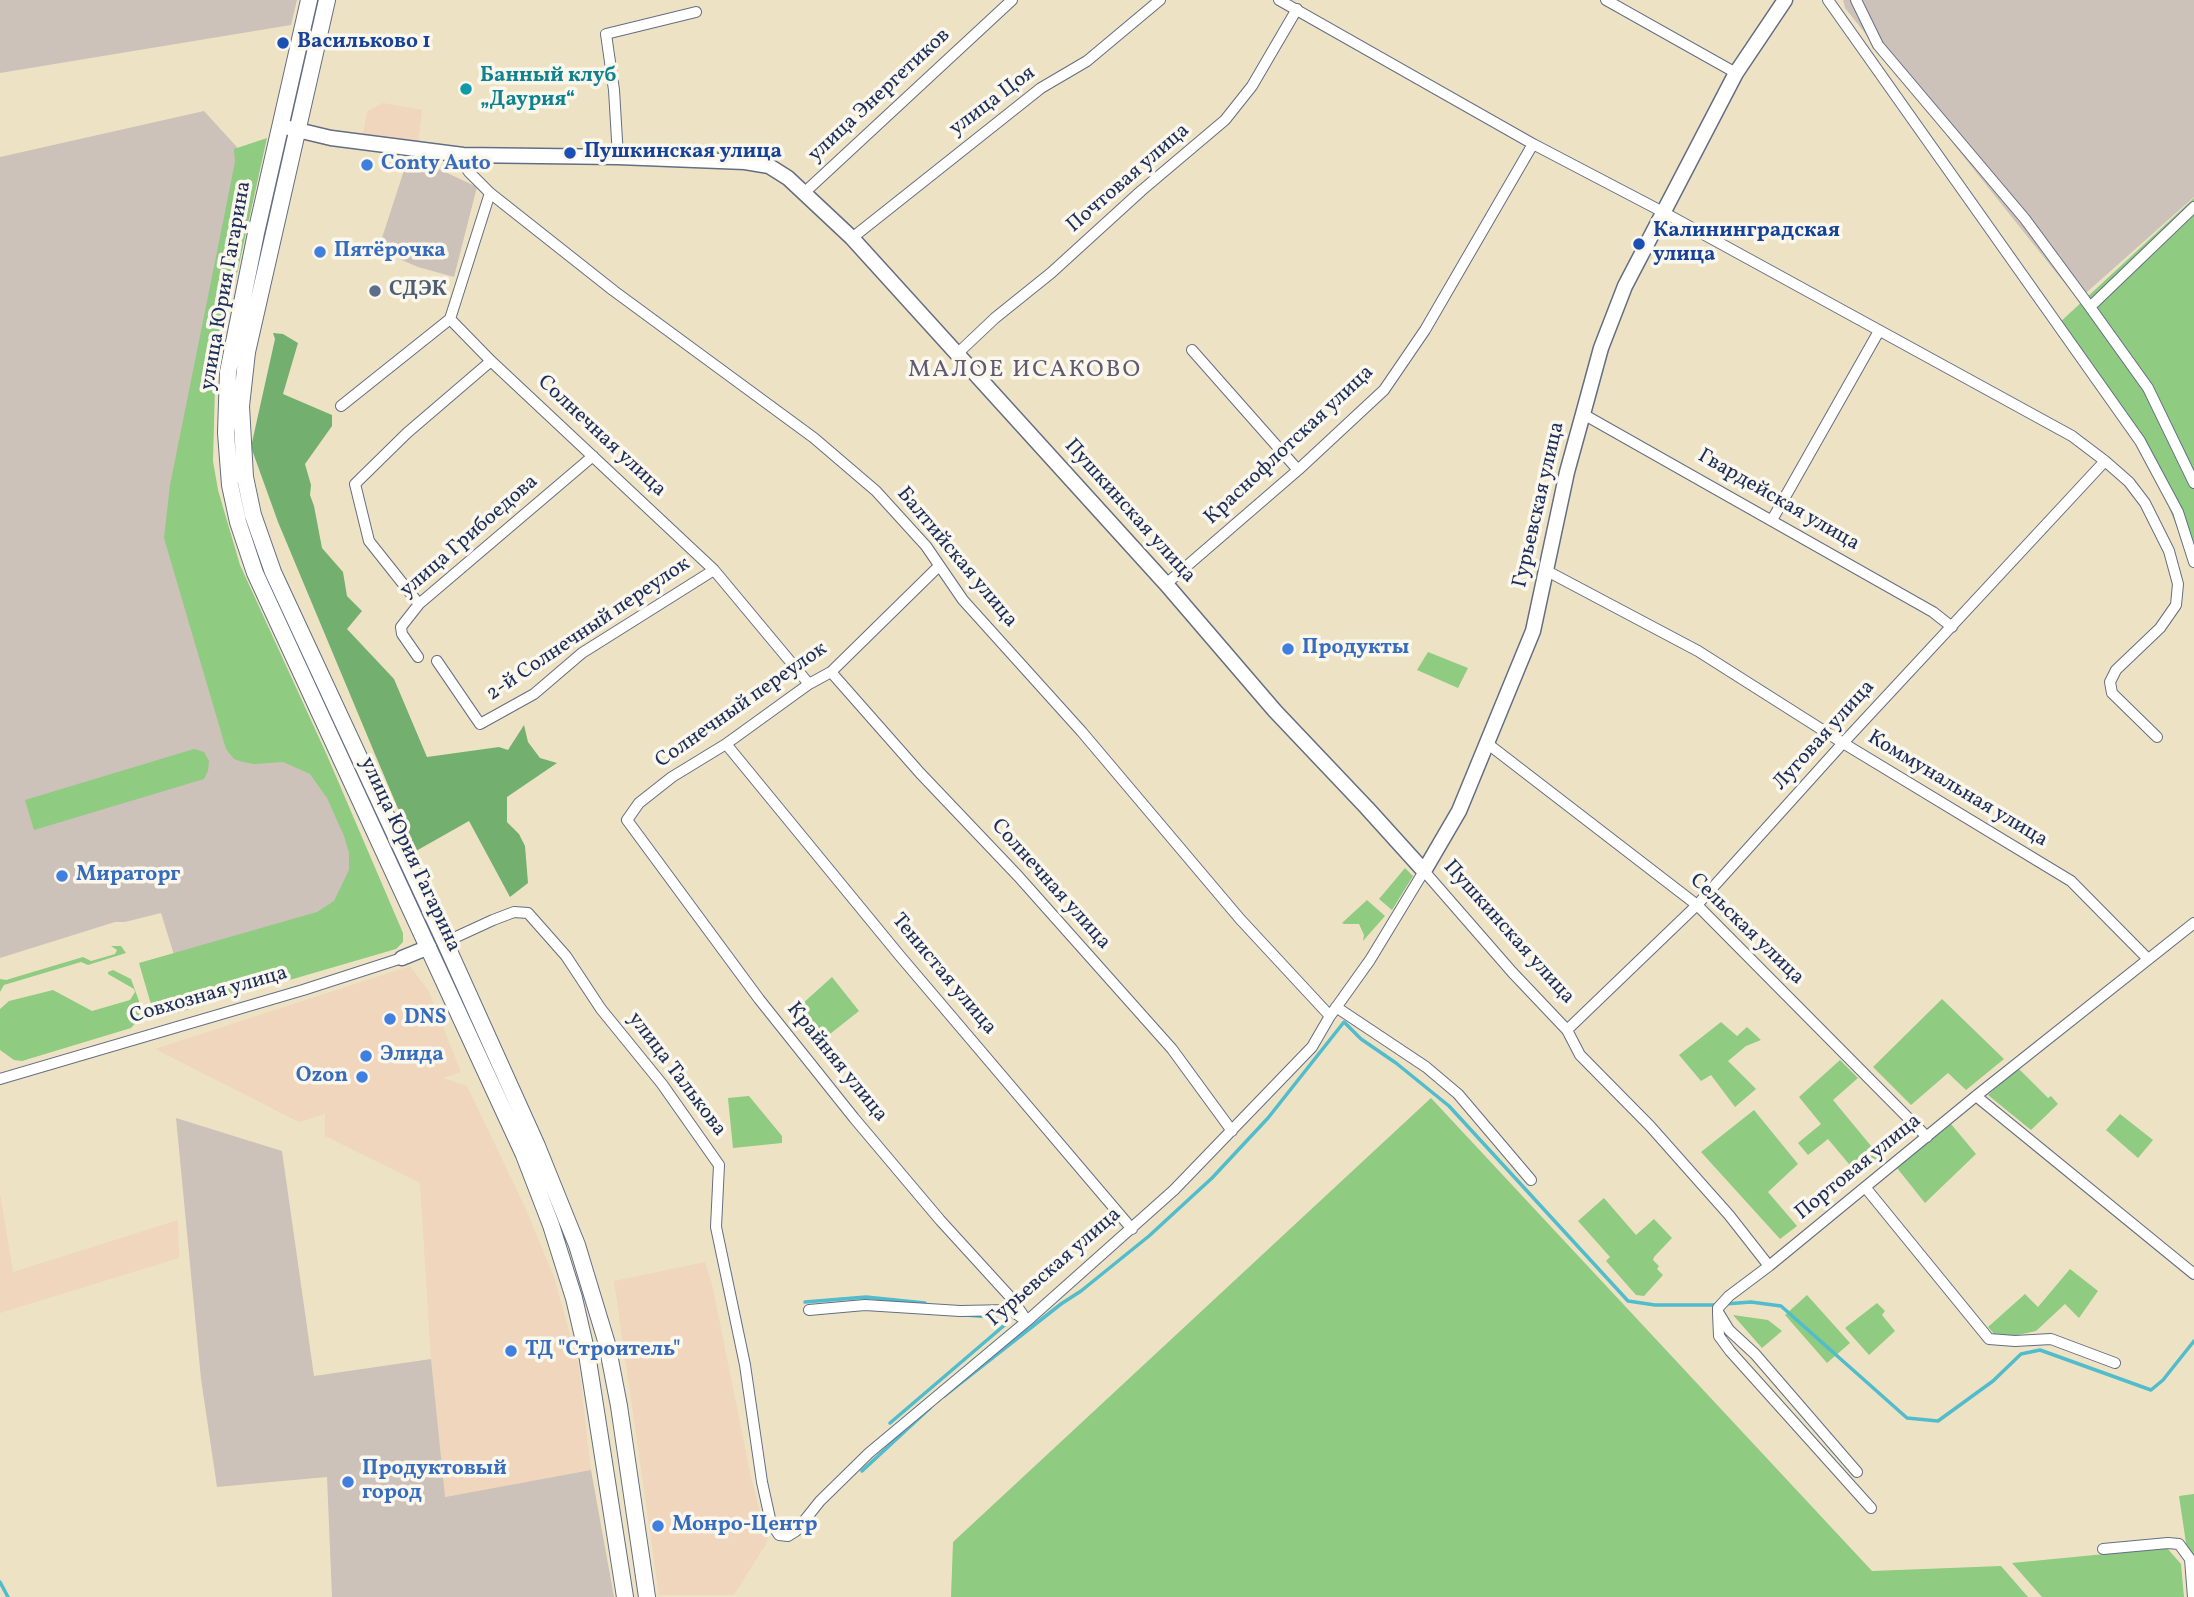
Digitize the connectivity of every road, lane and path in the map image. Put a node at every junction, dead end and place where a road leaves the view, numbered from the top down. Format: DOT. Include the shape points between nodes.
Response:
graph roads {
  1 [pos="309,0"];
  2 [pos="327,0"];
  3 [pos="1012,0"];
  4 [pos="1160,0"];
  5 [pos="1279,0"];
  6 [pos="1606,0"];
  7 [pos="1785,0"];
  8 [pos="1828,0"];
  9 [pos="1856,0"];
  10 [pos="1297,9"];
  11 [pos="696,12"];
  12 [pos="1736,73"];
  13 [pos="281,127"];
  14 [pos="299,130"];
  15 [pos="1533,144"];
  16 [pos="458,155"];
  17 [pos="618,157"];
  18 [pos="805,192"];
  19 [pos="490,193"];
  20 [pos="2192,209"];
  21 [pos="1663,212"];
  22 [pos="2194,222"];
  23 [pos="852,237"];
  24 [pos="2090,307"];
  25 [pos="450,318"];
  26 [pos="1879,331"];
  27 [pos="1192,350"];
  28 [pos="958,354"];
  29 [pos="491,360"];
  30 [pos="341,406"];
  31 [pos="1583,414"];
  32 [pos="593,456"];
  33 [pos="2105,461"];
  34 [pos="1298,470"];
  35 [pos="2194,483"];
  36 [pos="1772,520"];
  37 [pos="2194,562"];
  38 [pos="939,566"];
  39 [pos="714,570"];
  40 [pos="1547,571"];
  41 [pos="1166,584"];
  42 [pos="419,604"];
  43 [pos="1952,627"];
  44 [pos="418,657"];
  45 [pos="437,660"];
  46 [pos="831,672"];
  47 [pos="809,684"];
  48 [pos="2157,737"];
  49 [pos="1843,743"];
  50 [pos="726,744"];
  51 [pos="1488,744"];
  52 [pos="627,820"];
  53 [pos="1424,872"];
  54 [pos="1697,905"];
  55 [pos="2194,923"];
  56 [pos="445,942"];
  57 [pos="429,947"];
  58 [pos="402,958"];
  59 [pos="2148,960"];
  60 [pos="1336,1007"];
  61 [pos="1329,1020"];
  62 [pos="1567,1030"];
  63 [pos="0,1079"];
  64 [pos="1976,1096"];
  65 [pos="1232,1131"];
  66 [pos="1927,1137"];
  67 [pos="1531,1180"];
  68 [pos="1865,1187"];
  69 [pos="1132,1229"];
  70 [pos="1769,1266"];
  71 [pos="2194,1274"];
  72 [pos="809,1310"];
  73 [pos="1718,1310"];
  74 [pos="1027,1321"];
  75 [pos="2115,1363"];
  76 [pos="1857,1472"];
  77 [pos="1871,1508"];
  78 [pos="796,1531"];
  79 [pos="2103,1549"];
  80 [pos="2189,1551"];
  81 [pos="625,1597"];
  82 [pos="647,1597"];
  83 [pos="2193,1597"];
  1 -- 13 [label="main road, улица Юрия Гагарина"];
  2 -- 14 [label="main road, улица Юрия Гагарина"];
  3 -- 18 [label="street, улица Энергетиков"];
  4 -- 23 [label="street, улица Цоя" via="1087,61 1041,88"];
  5 -- 10 [label="street"];
  6 -- 12 [label="street"];
  7 -- 12 [label="street, Гурьевская улица"];
  8 -- 37 [label="street" via="2140,441 2178,512"];
  9 -- 24 [label="street" via="1878,45 2025,219"];
  10 -- 15 [label="street"];
  10 -- 28 [label="street, Почтовая улица" via="1252,86 1225,120"];
  11 -- 17 [label="street" via="606,34"];
  12 -- 21 [label="street, Гурьевская улица"];
  13 -- 14 [label="street, Пушкинская улица"];
  13 -- 57 [label="main road, улица Юрия Гагарина" via="228,372 230,485 255,573"];
  14 -- 16 [label="street, Пушкинская улица"];
  14 -- 56 [label="main road, улица Юрия Гагарина" via="247,352 241,406 245,477 273,572"];
  15 -- 21 [label="street"];
  15 -- 34 [label="street, Краснофлотская улица" via="1425,330 1384,390"];
  16 -- 17 [label="street, Пушкинская улица"];
  16 -- 19 [label="street, Балтийская улица"];
  17 -- 18 [label="street, Пушкинская улица" via="769,166"];
  18 -- 23 [label="street, Пушкинская улица"];
  19 -- 25 [label="street"];
  19 -- 38 [label="street, Балтийская улица" via="814,438 876,491"];
  20 -- 22 [label="street"];
  20 -- 24 [label="street"];
  21 -- 26 [label="street"];
  21 -- 31 [label="street, Гурьевская улица" via="1625,286"];
  23 -- 28 [label="street, Пушкинская улица"];
  24 -- 35 [label="street" via="2148,388"];
  25 -- 29 [label="street, Солнечная улица"];
  25 -- 30 [label="street"];
  26 -- 33 [label="street" via="2072,436"];
  26 -- 36 [label="street"];
  27 -- 34 [label="street"];
  28 -- 41 [label="street, Пушкинская улица"];
  29 -- 32 [label="street, Солнечная улица"];
  29 -- 42 [label="street" via="355,484 369,541"];
  31 -- 36 [label="street, Гвардейская улица"];
  31 -- 40 [label="street, Гурьевская улица"];
  32 -- 39 [label="street, Солнечная улица"];
  32 -- 42 [label="street, улица Грибоедова"];
  33 -- 43 [label="street, Луговая улица"];
  33 -- 48 [label="street" via="2145,503 2169,551 2178,584 2176,605 2110,682 2112,693"];
  34 -- 41 [label="street, Краснофлотская улица"];
  36 -- 43 [label="street, Гвардейская улица"];
  38 -- 46 [label="street, Солнечный переулок"];
  38 -- 61 [label="street, Балтийская улица" via="963,600"];
  39 -- 45 [label="street, 2-й Солнечный переулок" via="582,653 534,694 480,724"];
  39 -- 47 [label="street, Солнечная улица"];
  40 -- 49 [label="street, Коммунальная улица" via="1698,651"];
  40 -- 51 [label="street, Гурьевская улица" via="1532,631"];
  41 -- 53 [label="street, Пушкинская улица" via="1275,711"];
  42 -- 44 [label="street, улица Грибоедова" via="401,627"];
  43 -- 49 [label="street, Луговая улица"];
  46 -- 47 [label="street, Солнечный переулок"];
  46 -- 65 [label="street, Солнечная улица" via="1172,1049"];
  47 -- 50 [label="street, Солнечный переулок"];
  49 -- 54 [label="street, Луговая улица"];
  49 -- 59 [label="street, Коммунальная улица" via="2071,881"];
  50 -- 52 [label="street, Солнечный переулок" via="672,777 639,803"];
  50 -- 69 [label="street, Тенистая улица"];
  51 -- 53 [label="street, Гурьевская улица" via="1459,811"];
  51 -- 54 [label="street, Сельская улица"];
  52 -- 74 [label="street, Крайняя улица" via="836,1096"];
  53 -- 60 [label="street, Гурьевская улица"];
  53 -- 62 [label="street, Пушкинская улица"];
  54 -- 62 [label="street, Луговая улица"];
  54 -- 66 [label="street, Сельская улица"];
  55 -- 59 [label="street, Портовая улица"];
  56 -- 57 [label="street, улица Талькова"];
  56 -- 78 [label="street, улица Талькова" via="514,912 528,913 566,956 719,1164 716,1227 745,1365 762,1482 771,1523 779,1535"];
  56 -- 82 [label="main road, улица Юрия Гагарина" via="557,1194 591,1288 619,1406"];
  57 -- 58 [label="street, Совхозная улица"];
  57 -- 81 [label="main road, улица Юрия Гагарина" via="524,1155 575,1298"];
  58 -- 63 [label="street, Совхозная улица"];
  59 -- 64 [label="street, Портовая улица"];
  60 -- 61 [label="street, Гурьевская улица"];
  60 -- 67 [label="street" via="1458,1094"];
  61 -- 65 [label="street, Гурьевская улица" via="1312,1048"];
  62 -- 70 [label="street, Пушкинская улица" via="1580,1055 1729,1214"];
  64 -- 66 [label="street, Портовая улица"];
  64 -- 71 [label="street"];
  65 -- 69 [label="street, Гурьевская улица"];
  66 -- 68 [label="street, Портовая улица"];
  68 -- 70 [label="street, Портовая улица"];
  68 -- 75 [label="street" via="1989,1339 2051,1339"];
  69 -- 74 [label="street, Гурьевская улица"];
  70 -- 73 [label="street, Портовая улица"];
  72 -- 74 [label="street" via="865,1305 1010,1310"];
  73 -- 76 [label="street" via="1729,1330"];
  73 -- 77 [label="street" via="1719,1336 1730,1351"];
  74 -- 78 [label="street, Гурьевская улица" via="869,1452"];
  79 -- 80 [label="street" via="2168,1543"];
  80 -- 83 [label="street"];
}
